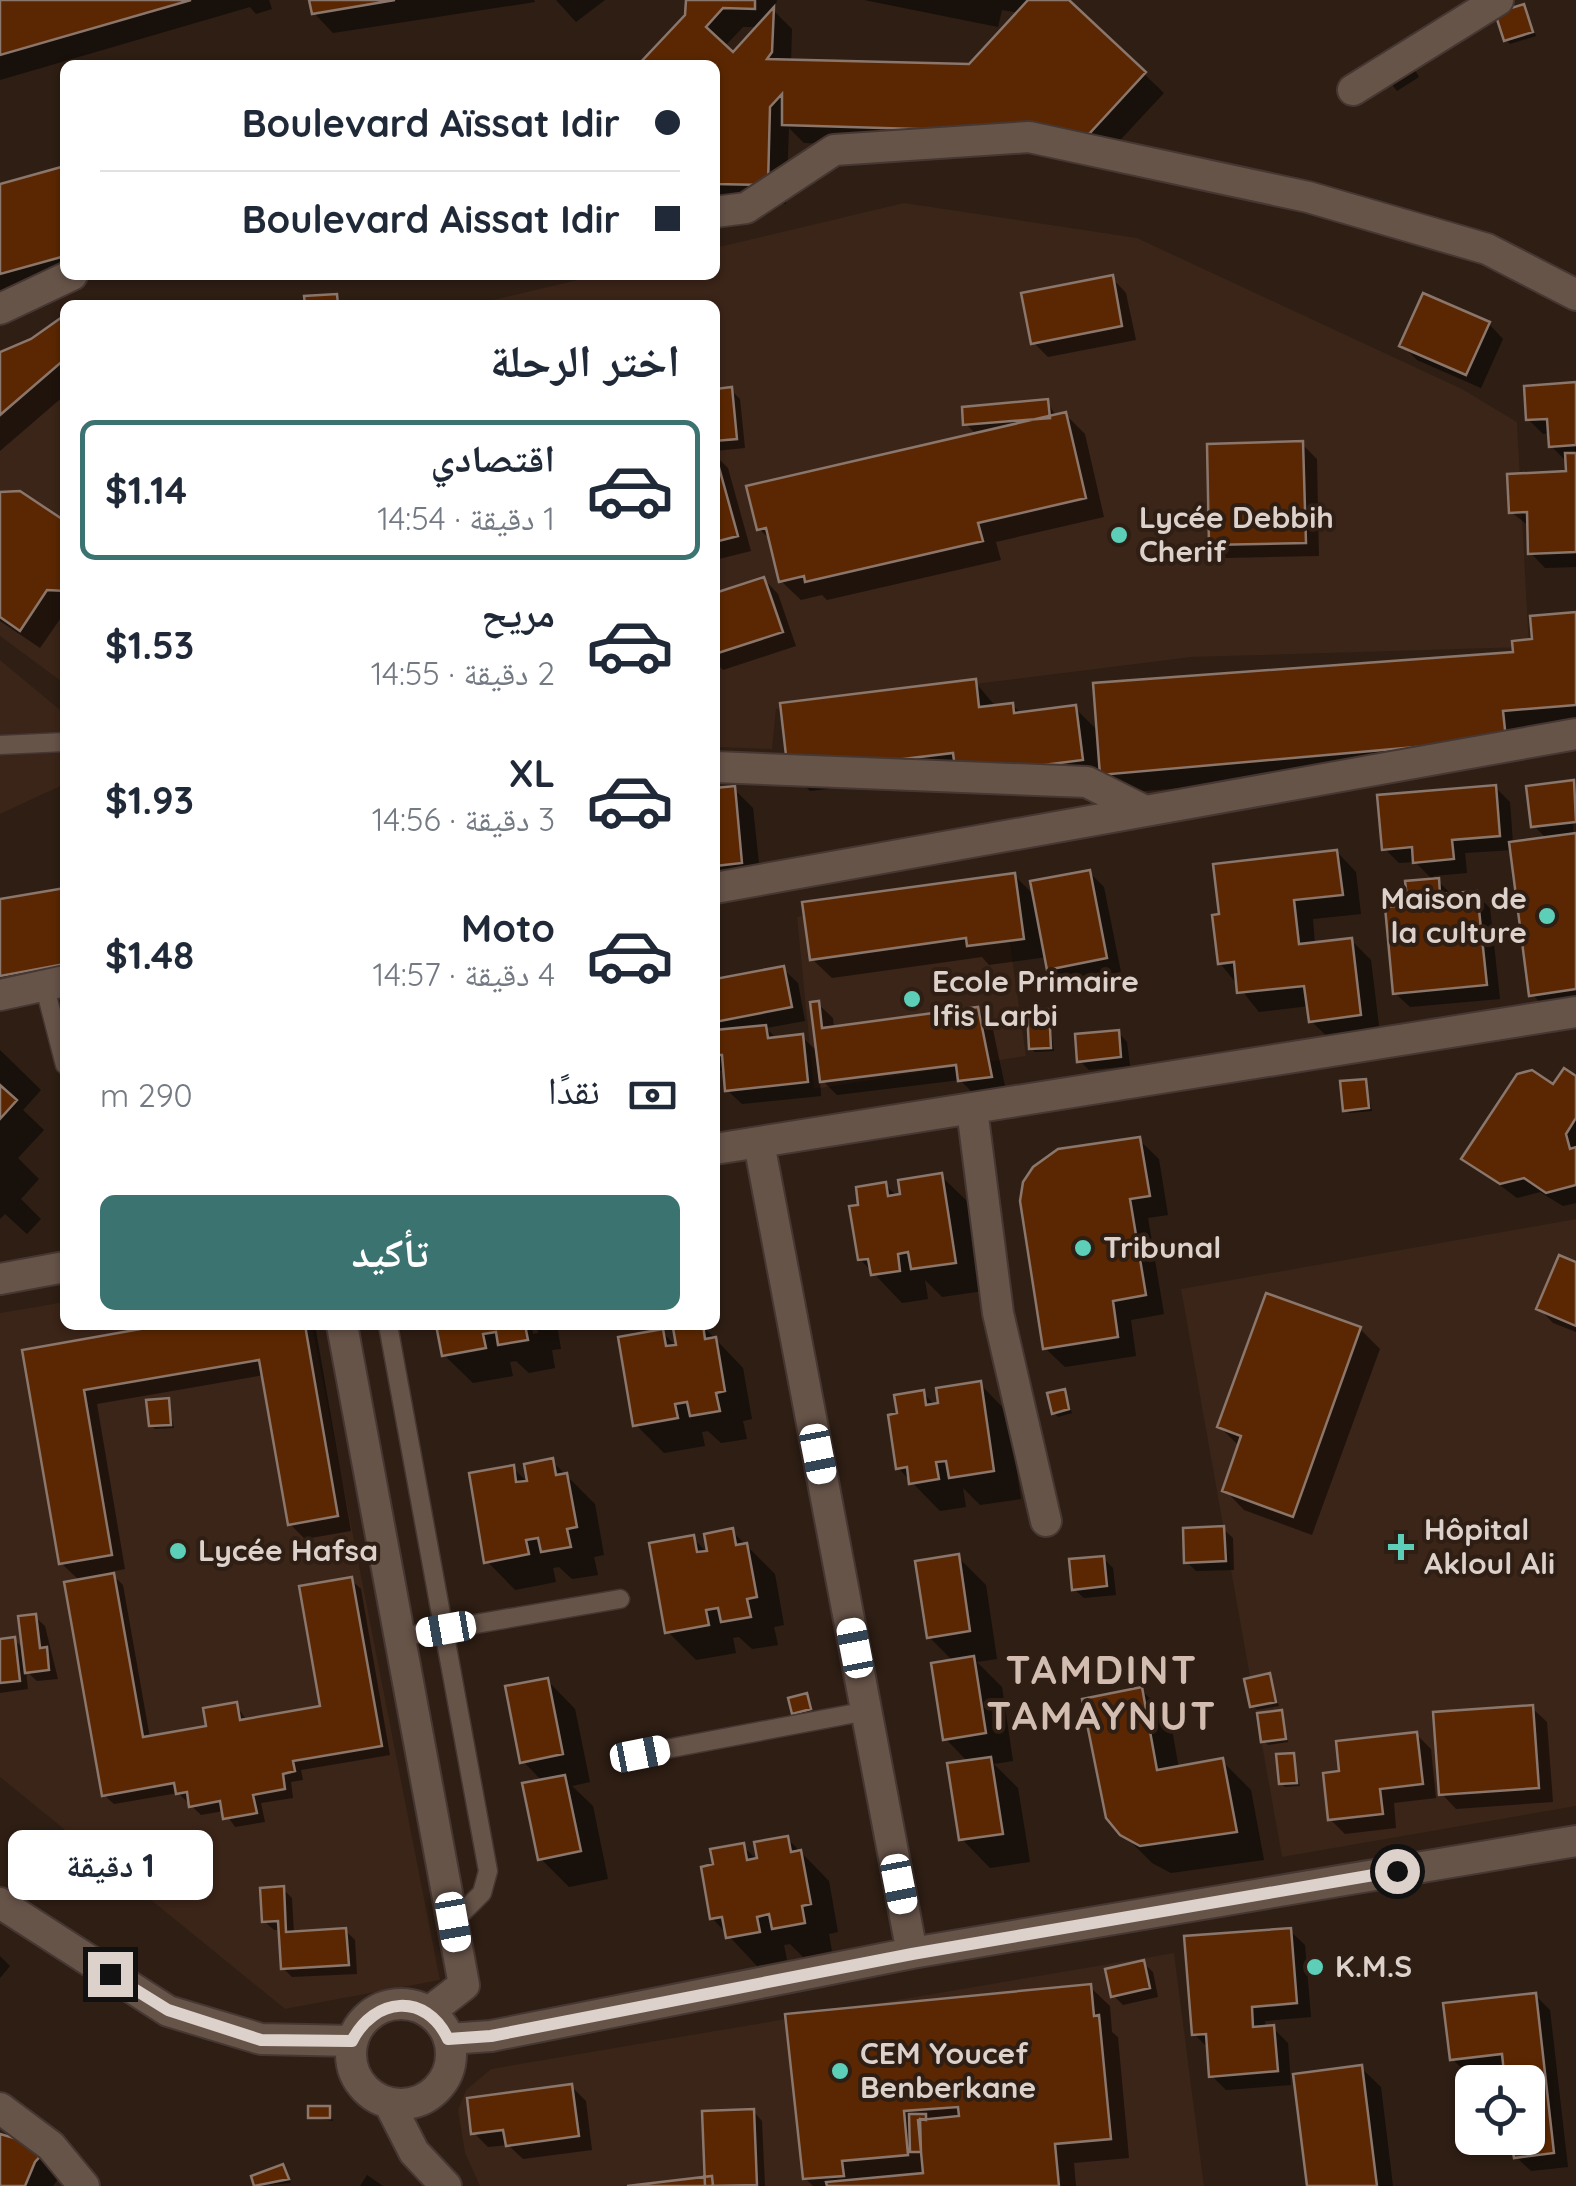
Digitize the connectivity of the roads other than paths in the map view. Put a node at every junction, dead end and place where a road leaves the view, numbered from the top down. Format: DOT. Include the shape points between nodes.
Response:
graph roads {
  1 [pos="1498,0"];
  2 [pos="1353,90"];
  3 [pos="720,211"];
  4 [pos="61,280"];
  5 [pos="1576,295"];
  6 [pos="0,309"];
  7 [pos="1576,734"];
  8 [pos="60,742"];
  9 [pos="0,745"];
  10 [pos="720,767"];
  11 [pos="1142,810"];
  12 [pos="720,887"];
  13 [pos="54,982"];
  14 [pos="0,995"];
  15 [pos="1576,1012"];
  16 [pos="60,1027"];
  17 [pos="972,1109"];
  18 [pos="758,1143"];
  19 [pos="720,1149"];
  20 [pos="60,1268"];
  21 [pos="0,1279"];
  22 [pos="343,1330"];
  23 [pos="389,1330"];
  24 [pos="1046,1521"];
  25 [pos="620,1599"];
  26 [pos="446,1629"];
  27 [pos="400,1637"];
  28 [pos="866,1711"];
  29 [pos="640,1754"];
  30 [pos="1576,1841"];
  31 [pos="0,1903"];
  32 [pos="453,1922"];
  33 [pos="912,1954"];
  34 [pos="429,2012"];
  35 [pos="448,2039"];
  36 [pos="352,2041"];
  37 [pos="389,2103"];
  38 [pos="0,2108"];
  39 [pos="84,2186"];
  40 [pos="446,2186"];
  1 -- 2 [label="street"];
  3 -- 5 [label="street" via="746,208 834,150 1029,137 1326,202 1487,249"];
  4 -- 6 [label="street"];
  7 -- 11 [label="street"];
  8 -- 9 [label="lane"];
  10 -- 11 [label="street" via="1087,782"];
  11 -- 12 [label="street"];
  13 -- 14 [label="street"];
  13 -- 16 [label="lane"];
  15 -- 17 [label="street"];
  17 -- 18 [label="street"];
  17 -- 24 [label="street" via="998,1312"];
  18 -- 19 [label="street"];
  18 -- 28 [label="street"];
  20 -- 21 [label="street"];
  22 -- 27 [label="street"];
  23 -- 26 [label="lane"];
  25 -- 26 [label="lane"];
  26 -- 27 [label="lane"];
  26 -- 32 [label="lane" via="488,1871 482,1893"];
  27 -- 32 [label="street"];
  28 -- 29 [label="lane"];
  28 -- 33 [label="street"];
  30 -- 33 [label="street"];
  31 -- 36 [label="street" via="168,2010 261,2040"];
  32 -- 34 [label="street" via="464,1985"];
  33 -- 35 [label="street"];
  34 -- 35 [label="street"];
  34 -- 36 [label="street" via="400,2004 380,2008"];
  35 -- 37 [label="street" via="448,2071 432,2094"];
  36 -- 37 [label="street" via="352,2066 364,2088"];
  37 -- 40 [label="street" via="414,2152"];
  38 -- 39 [label="street" via="51,2146"];
}
